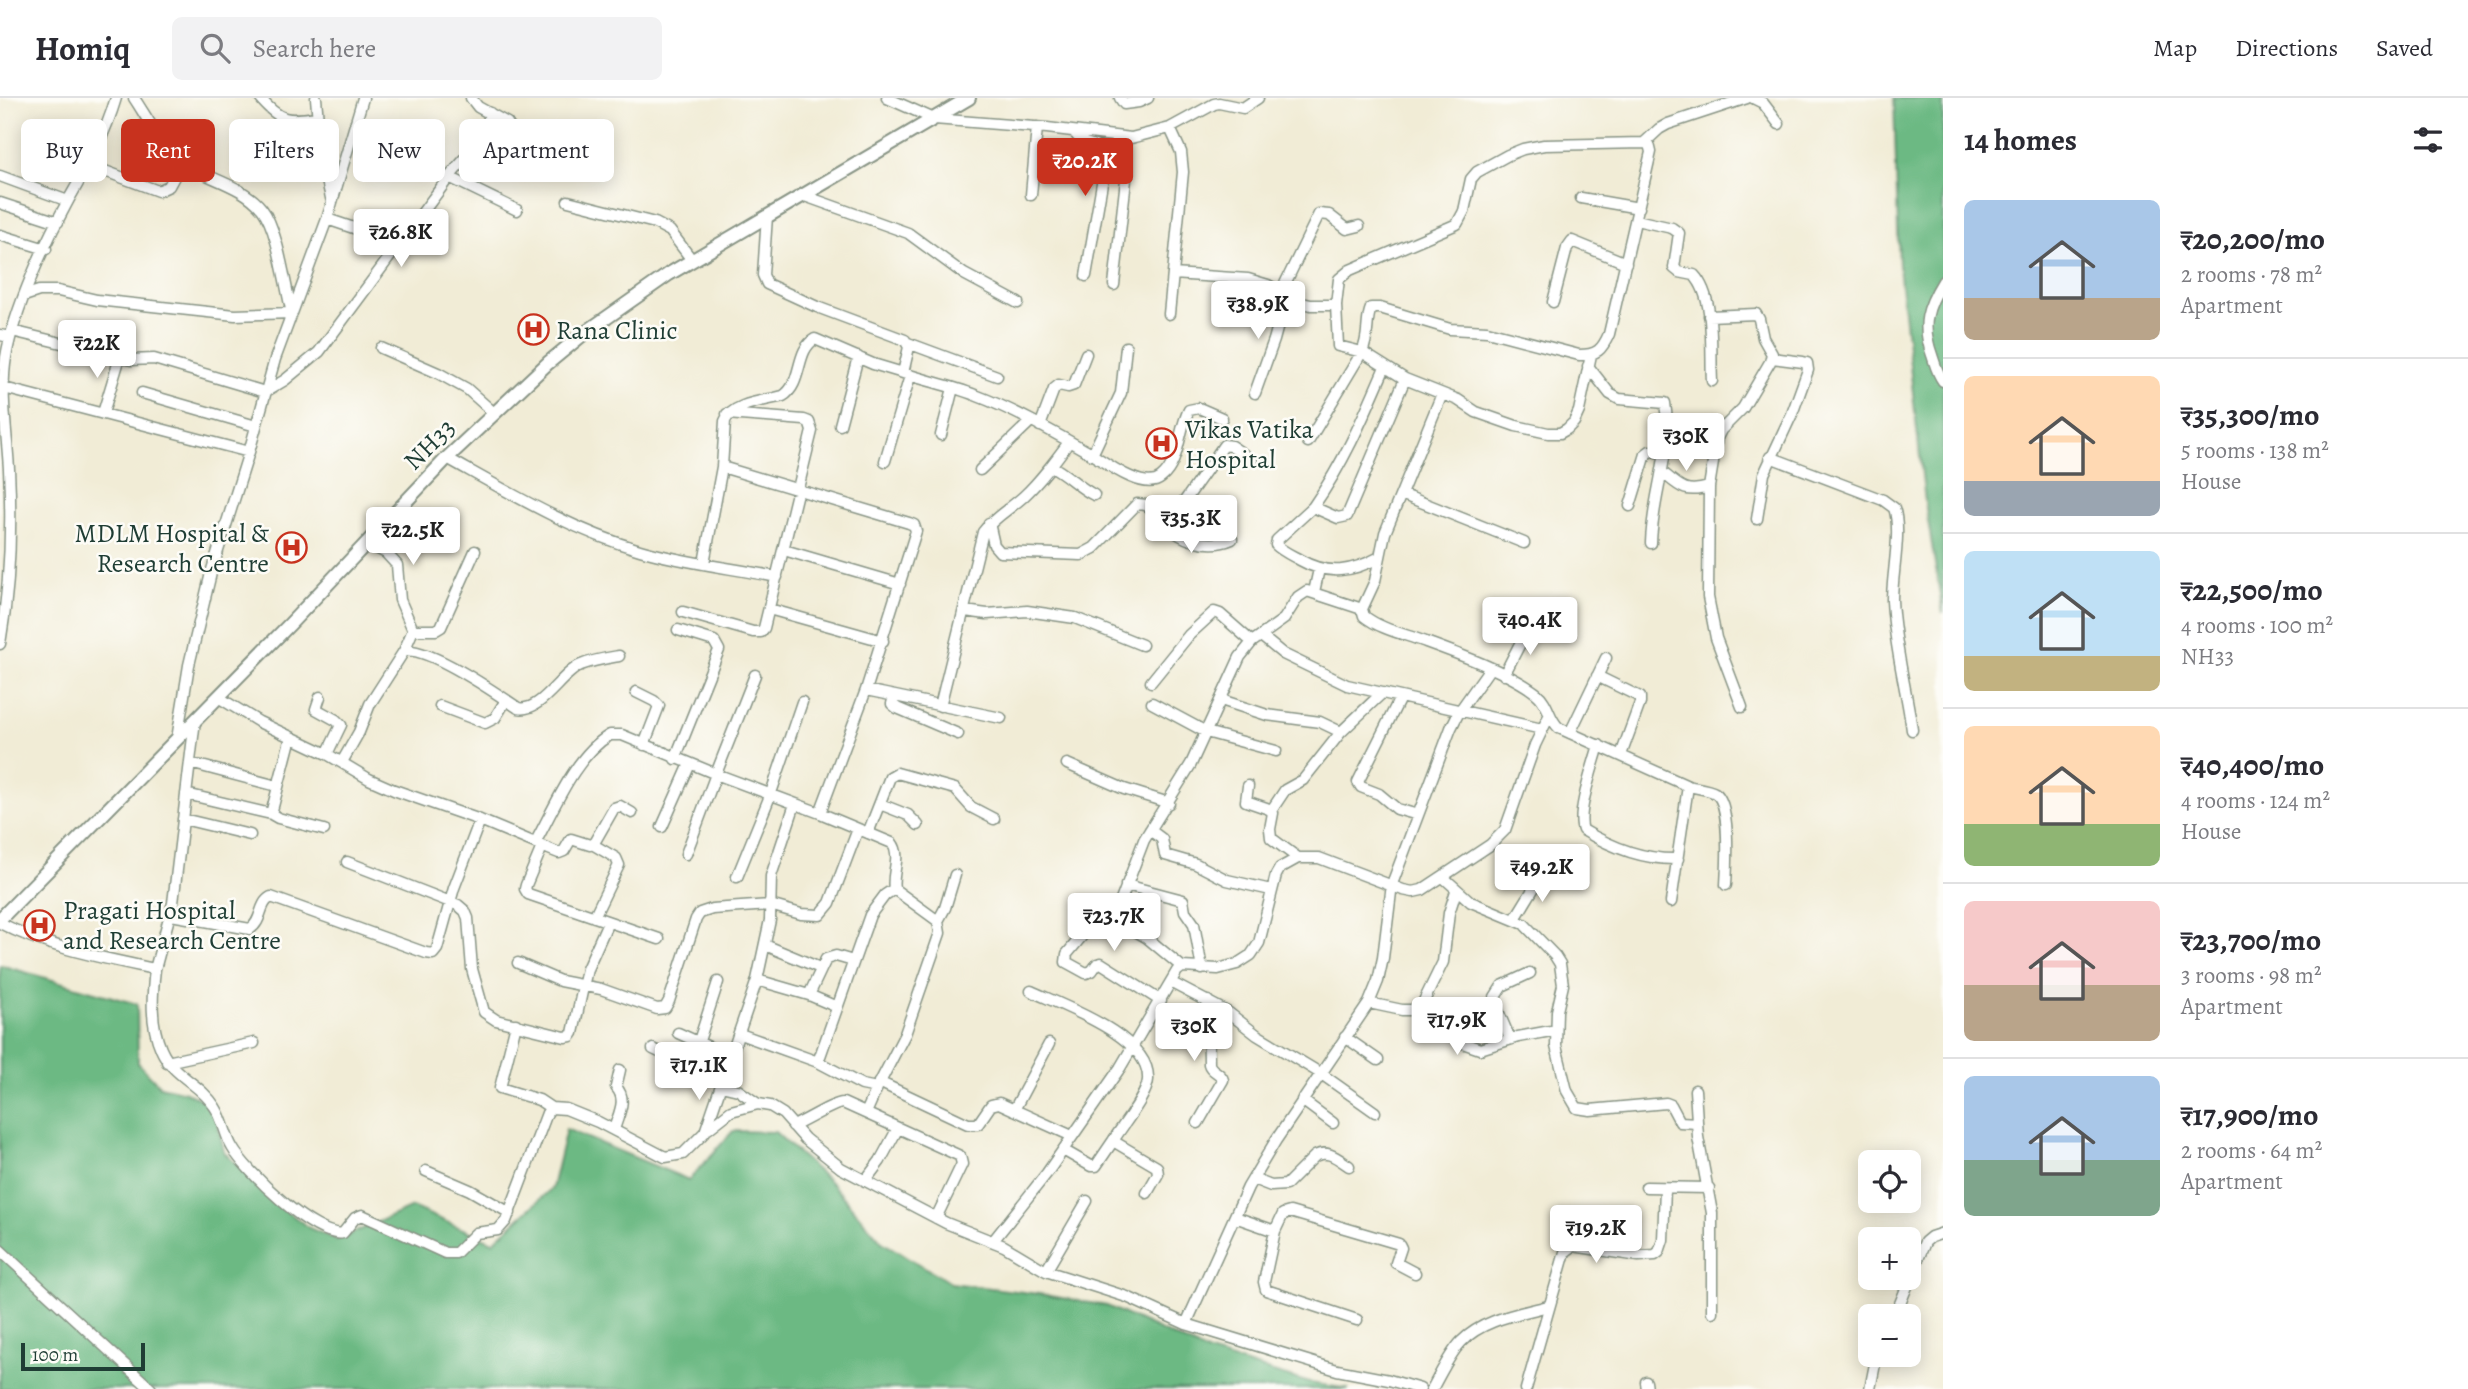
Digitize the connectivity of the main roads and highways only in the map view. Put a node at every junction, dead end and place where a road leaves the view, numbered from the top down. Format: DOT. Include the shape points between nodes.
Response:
graph roads {
  1 [pos="969,98"];
  2 [pos="0,921"];
  1 -- 2 [label="main road, NH33" via="692,260 582,335 447,458"];
}
